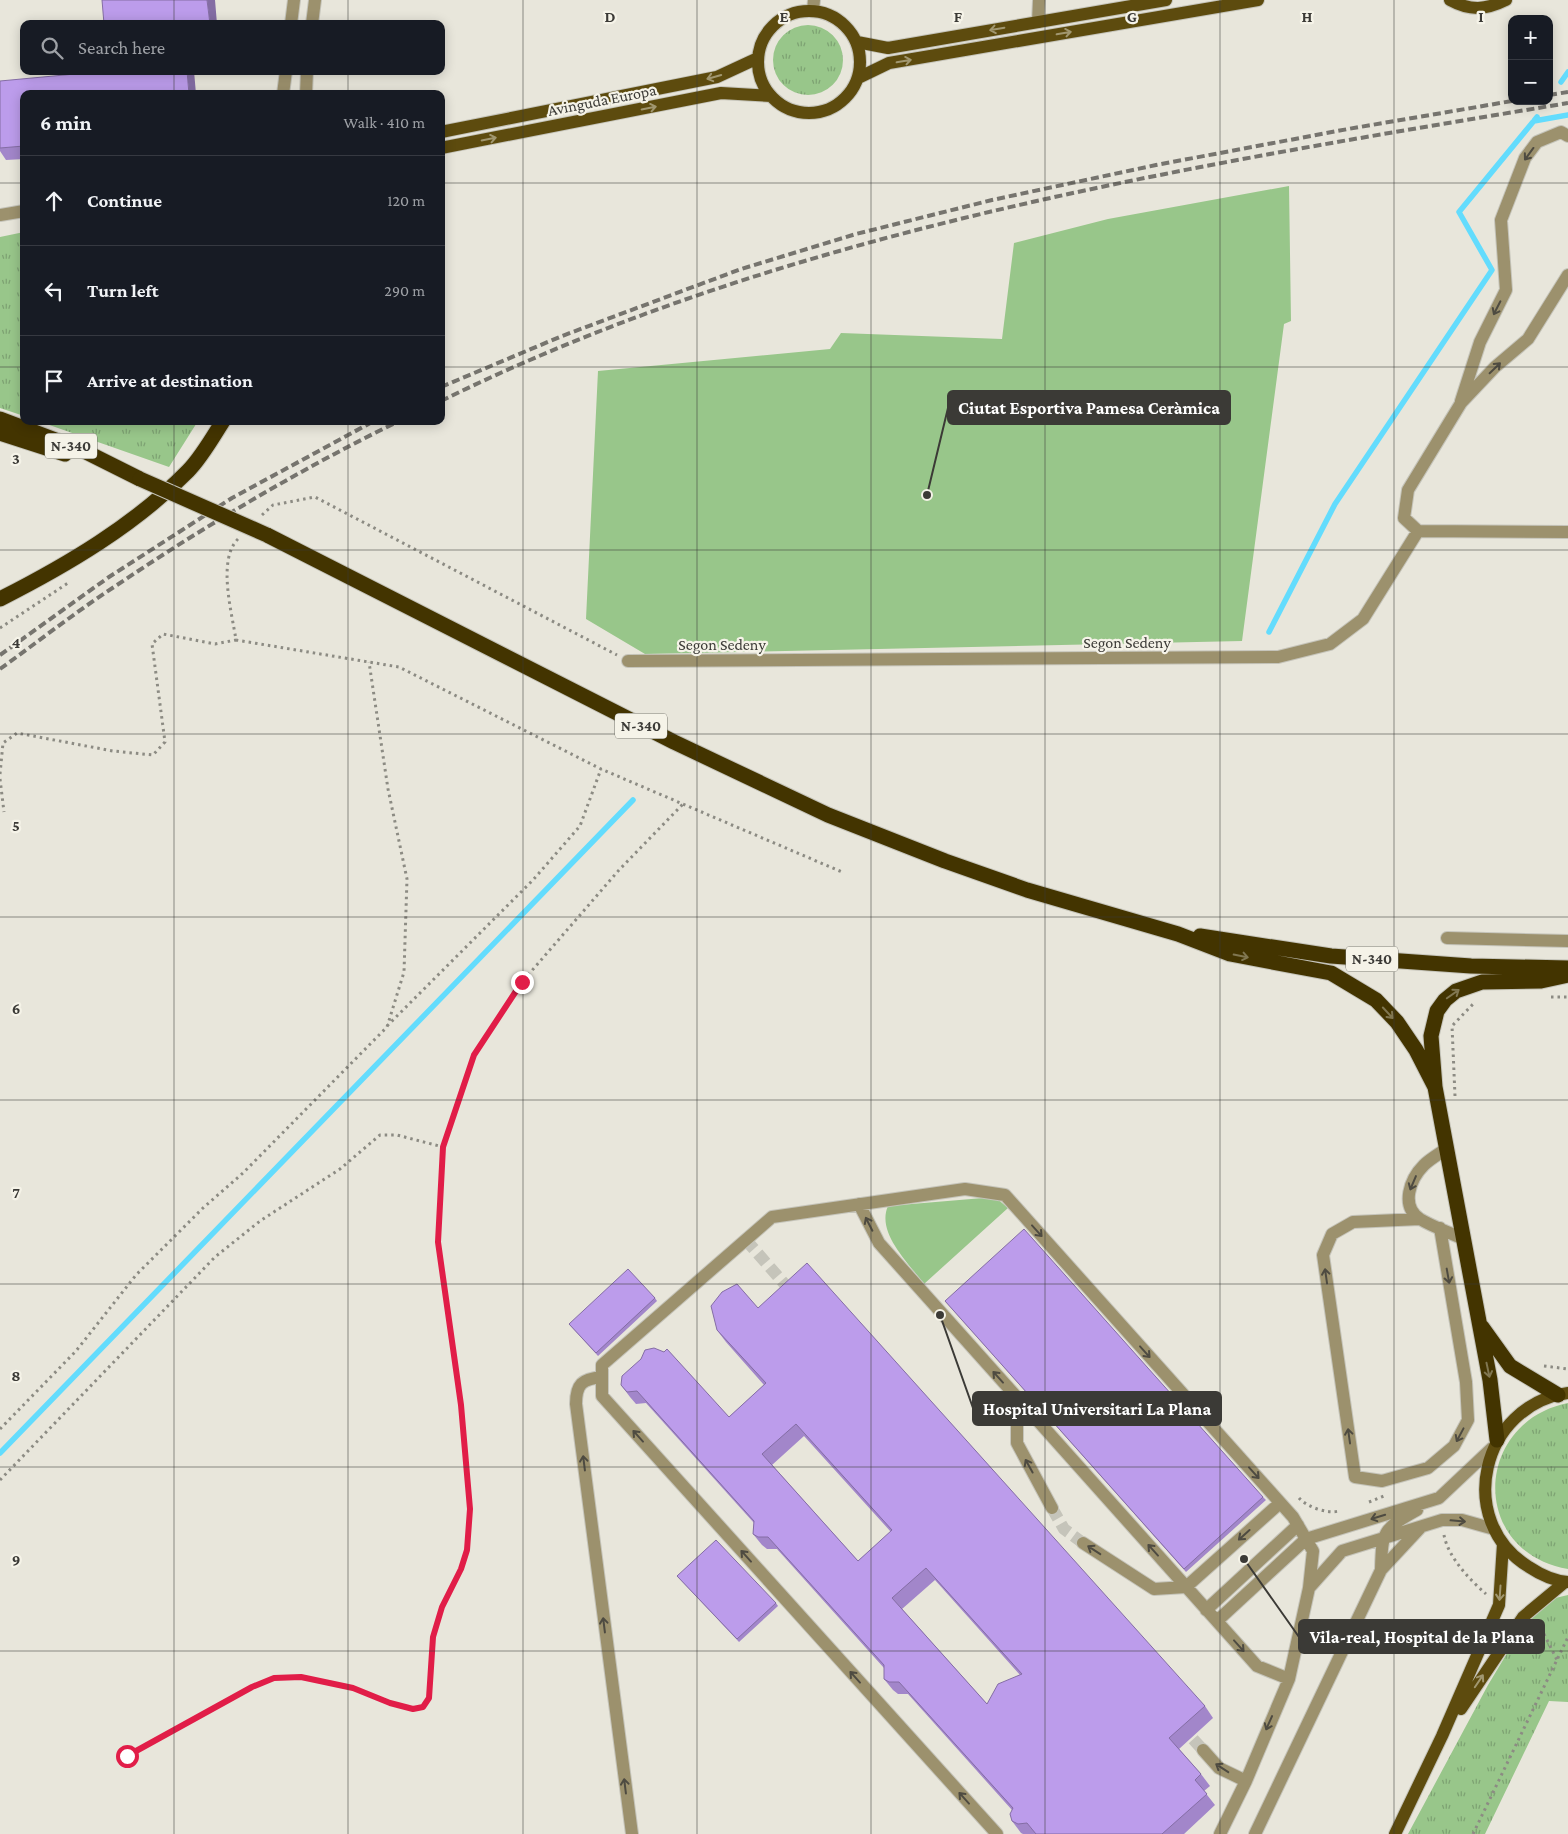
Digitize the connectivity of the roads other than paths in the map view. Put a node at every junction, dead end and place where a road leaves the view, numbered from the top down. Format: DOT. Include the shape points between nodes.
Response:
graph roads {
  1 [pos="294,0"];
  2 [pos="315,0"];
  3 [pos="1039,0"];
  4 [pos="1166,0"];
  5 [pos="1258,0"];
  6 [pos="1450,0"];
  7 [pos="1506,0"];
  8 [pos="813,5"];
  9 [pos="292,20"];
  10 [pos="312,20"];
  11 [pos="1038,22"];
  12 [pos="857,42"];
  13 [pos="758,58"];
  14 [pos="285,75"];
  15 [pos="307,75"];
  16 [pos="858,78"];
  17 [pos="284,90"];
  18 [pos="306,90"];
  19 [pos="771,96"];
  20 [pos="445,131"];
  21 [pos="1568,136"];
  22 [pos="445,147"];
  23 [pos="20,212"];
  24 [pos="0,215"];
  25 [pos="1568,275"];
  26 [pos="1461,403"];
  27 [pos="0,419"];
  28 [pos="220,425"];
  29 [pos="0,433"];
  30 [pos="140,479"];
  31 [pos="1418,531"];
  32 [pos="1568,532"];
  33 [pos="0,599"];
  34 [pos="628,661"];
  35 [pos="1178,934"];
  36 [pos="1447,938"];
  37 [pos="1568,941"];
  38 [pos="1568,968"];
  39 [pos="1568,975"];
  40 [pos="1435,1088"];
  41 [pos="1446,1149"];
  42 [pos="859,1204"];
  43 [pos="1420,1219"];
  44 [pos="1440,1228"];
  45 [pos="1463,1238"];
  46 [pos="1478,1322"];
  47 [pos="602,1377"];
  48 [pos="1563,1394"];
  49 [pos="1017,1398"];
  50 [pos="1494,1444"];
  51 [pos="1439,1498"];
  52 [pos="1280,1503"];
  53 [pos="1052,1508"];
  54 [pos="1298,1525"];
  55 [pos="1422,1526"];
  56 [pos="1494,1529"];
  57 [pos="1306,1539"];
  58 [pos="1382,1539"];
  59 [pos="1083,1543"];
  60 [pos="1503,1544"];
  61 [pos="1381,1570"];
  62 [pos="1566,1582"];
  63 [pos="1186,1586"];
  64 [pos="1309,1588"];
  65 [pos="1206,1610"];
  66 [pos="1217,1621"];
  67 [pos="1289,1679"];
  68 [pos="1442,1736"];
  69 [pos="1203,1750"];
  70 [pos="1246,1781"];
  71 [pos="632,1834"];
  72 [pos="997,1834"];
  73 [pos="1220,1834"];
  74 [pos="1255,1834"];
  75 [pos="1395,1834"];
  1 -- 9 [label="street"];
  2 -- 10 [label="street"];
  3 -- 11 [label="street"];
  4 -- 11 [label="main road"];
  16 -- 5 [label="main road, one-way" via="889,63"];
  6 -- 7 [label="main road" via="1477,9 1493,7"];
  8 -- 12 [label="main road" via="840,20"];
  8 -- 13 [label="main road" via="776,23 762,42"];
  11 -- 12 [label="main road, one-way" via="888,48"];
  12 -- 16 [label="main road" via="861,66"];
  13 -- 19 [label="main road" via="763,84"];
  13 -- 20 [label="main road, Avinguda Europa, one-way" via="717,78"];
  14 -- 17 [label="street"];
  15 -- 18 [label="street"];
  16 -- 19 [label="main road" via="841,103 827,110 797,112"];
  22 -- 19 [label="main road, Avinguda Europa, one-way" via="721,93"];
  21 -- 26 [label="street, one-way" via="1561,132 1537,142 1525,158 1501,220 1506,290 1480,342"];
  23 -- 24 [label="street"];
  26 -- 25 [label="street, one-way" via="1528,339"];
  26 -- 31 [label="street" via="1408,490 1404,518"];
  27 -- 30 [label="highway, N-340" via="82,450"];
  28 -- 33 [label="highway" via="190,470 147,508 59,569"];
  29 -- 30 [label="highway, N-340"];
  30 -- 35 [label="highway, N-340, bridge" via="267,535 674,742 828,815 1027,890"];
  31 -- 32 [label="street"];
  31 -- 34 [label="street, Segon Sedeny" via="1363,618 1330,644 1278,657"];
  35 -- 38 [label="highway, N-340" via="1331,956 1471,966"];
  35 -- 40 [label="highway, one-way" via="1230,954 1331,973 1354,985 1376,1000 1397,1022"];
  36 -- 37 [label="street"];
  40 -- 39 [label="highway, one-way" via="1431,1036 1437,1011 1445,1000 1456,991 1482,982 1541,981"];
  40 -- 41 [label="highway"];
  41 -- 43 [label="street, one-way" via="1424,1165 1411,1182 1408,1199 1412,1211"];
  41 -- 45 [label="highway"];
  42 -- 47 [label="street" via="772,1217 602,1365"];
  49 -- 42 [label="street, one-way" via="879,1243"];
  42 -- 52 [label="street, one-way" via="965,1189 1004,1195"];
  43 -- 44 [label="street"];
  44 -- 43 [label="street, one-way" via="1466,1382 1468,1420 1454,1446 1428,1468 1382,1481 1355,1476 1323,1255 1332,1234 1353,1222"];
  44 -- 45 [label="street"];
  45 -- 46 [label="highway"];
  46 -- 48 [label="highway" via="1510,1366"];
  46 -- 50 [label="highway, one-way" via="1490,1380"];
  71 -- 47 [label="street, one-way" via="576,1404 576,1391 580,1384"];
  72 -- 47 [label="street, one-way" via="602,1396"];
  48 -- 50 [label="main road" via="1534,1404 1512,1420"];
  53 -- 49 [label="street, one-way" via="1017,1443"];
  63 -- 49 [label="street, one-way"];
  50 -- 51 [label="street"];
  50 -- 56 [label="main road" via="1485,1475 1486,1503"];
  51 -- 57 [label="street, one-way"];
  51 -- 58 [label="street" via="1392,1524"];
  52 -- 54 [label="street"];
  52 -- 63 [label="street, one-way"];
  54 -- 57 [label="street"];
  54 -- 65 [label="street"];
  55 -- 56 [label="street, one-way" via="1442,1520 1462,1520"];
  55 -- 58 [label="street"];
  55 -- 61 [label="street"];
  56 -- 60 [label="main road"];
  57 -- 64 [label="street" via="1313,1551"];
  57 -- 66 [label="street"];
  58 -- 61 [label="street"];
  58 -- 64 [label="street" via="1342,1551"];
  63 -- 59 [label="street, one-way" via="1154,1589"];
  60 -- 62 [label="main road" via="1520,1562"];
  60 -- 68 [label="main road, one-way" via="1499,1605"];
  61 -- 74 [label="street"];
  68 -- 62 [label="main road, one-way" via="1522,1617"];
  63 -- 65 [label="street"];
  64 -- 67 [label="street"];
  65 -- 66 [label="street"];
  66 -- 67 [label="street, one-way" via="1257,1666"];
  67 -- 70 [label="street, one-way"];
  68 -- 75 [label="main road"];
  70 -- 69 [label="street, one-way" via="1219,1768"];
  70 -- 73 [label="street"];
}
